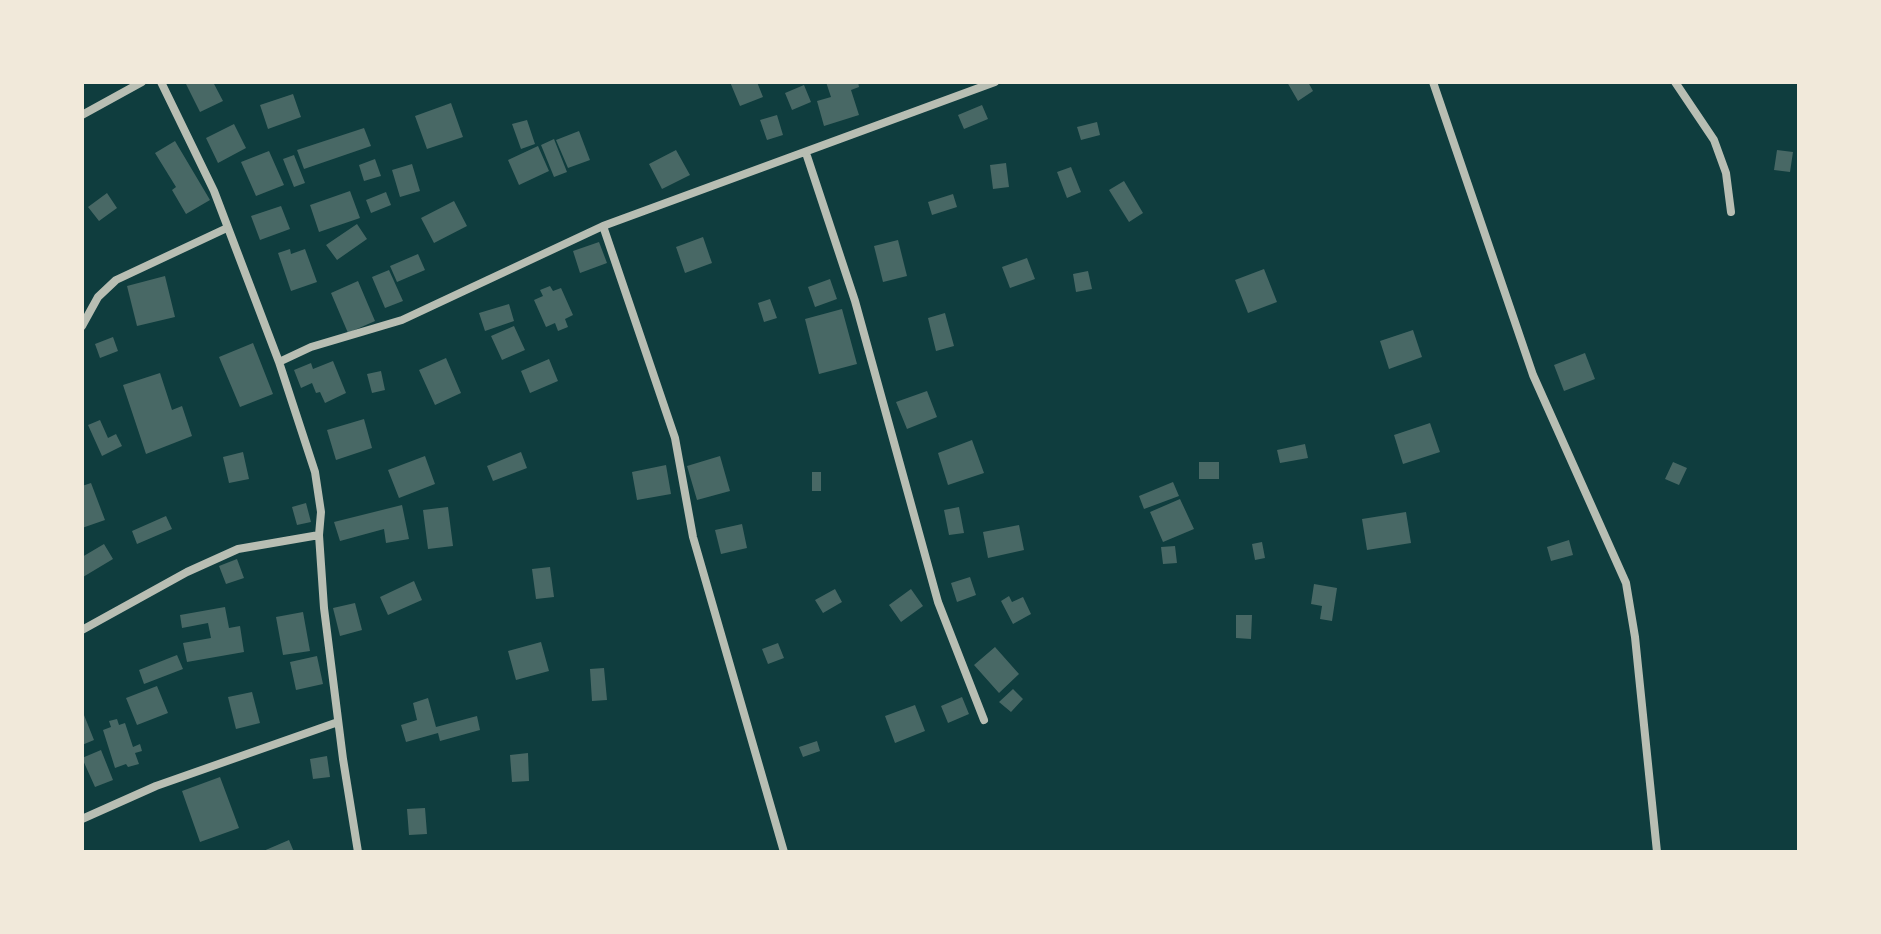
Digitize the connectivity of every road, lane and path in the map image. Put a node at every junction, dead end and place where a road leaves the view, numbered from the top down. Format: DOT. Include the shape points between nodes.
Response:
graph roads {
  1 [pos="142,82"];
  2 [pos="161,82"];
  3 [pos="995,82"];
  4 [pos="1433,82"];
  5 [pos="1675,82"];
  6 [pos="82,115"];
  7 [pos="806,153"];
  8 [pos="1731,212"];
  9 [pos="603,226"];
  10 [pos="227,228"];
  11 [pos="82,326"];
  12 [pos="279,362"];
  13 [pos="319,535"];
  14 [pos="82,630"];
  15 [pos="984,720"];
  16 [pos="338,722"];
  17 [pos="82,819"];
  18 [pos="358,852"];
  19 [pos="784,852"];
  20 [pos="1657,852"];
  1 -- 6 [label="street"];
  2 -- 10 [label="street"];
  3 -- 7 [label="street"];
  4 -- 20 [label="street" via="1533,375 1626,583"];
  5 -- 8 [label="street" via="1714,140 1726,173"];
  7 -- 9 [label="street"];
  7 -- 15 [label="street" via="855,301 938,602"];
  9 -- 12 [label="street" via="402,320"];
  9 -- 19 [label="street" via="675,438 693,537"];
  10 -- 11 [label="street" via="116,280 98,297"];
  10 -- 12 [label="street"];
  12 -- 13 [label="street" via="315,472"];
  13 -- 14 [label="street" via="238,549"];
  13 -- 16 [label="street"];
  16 -- 17 [label="street" via="156,786"];
  16 -- 18 [label="street"];
}
